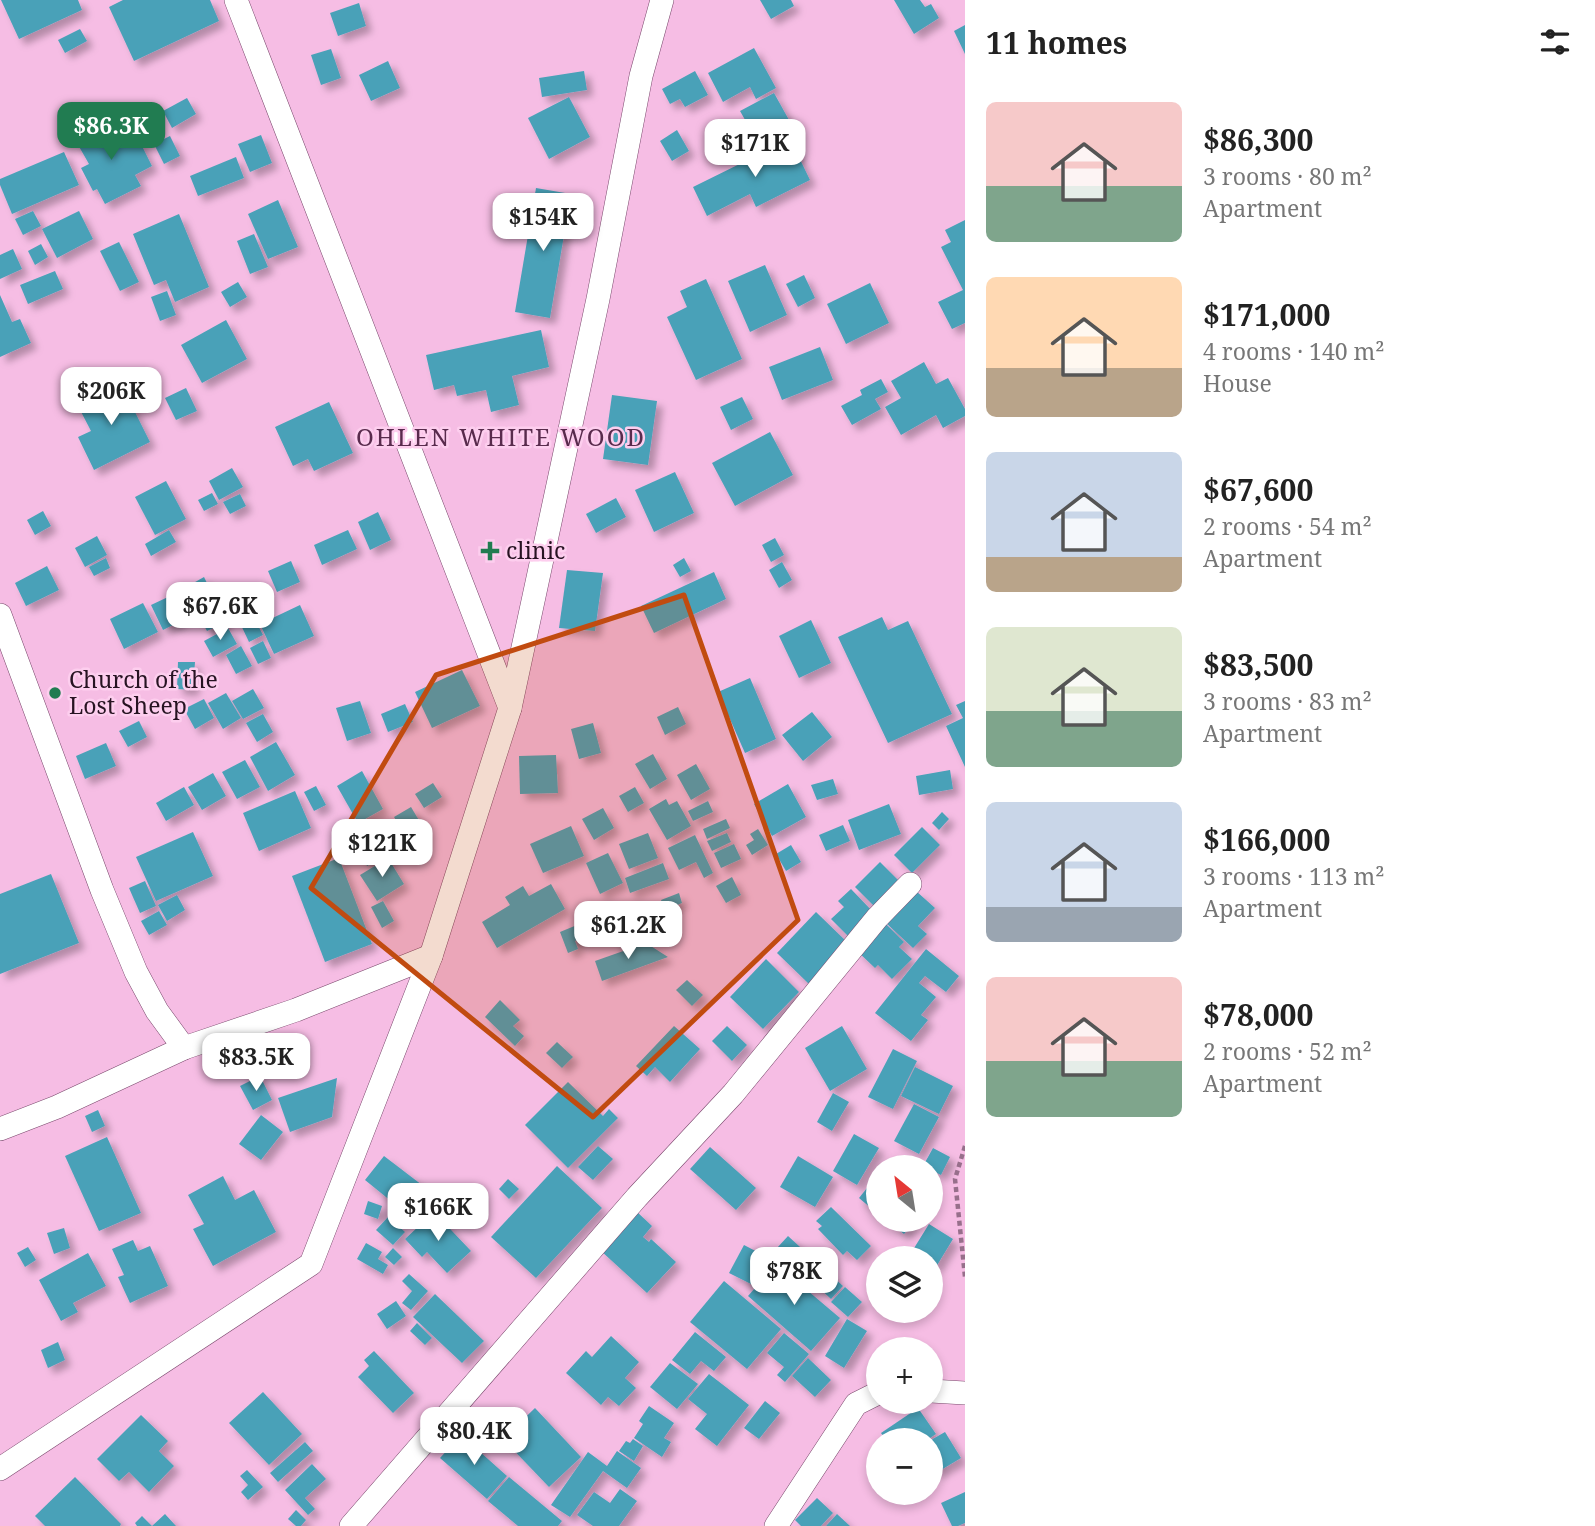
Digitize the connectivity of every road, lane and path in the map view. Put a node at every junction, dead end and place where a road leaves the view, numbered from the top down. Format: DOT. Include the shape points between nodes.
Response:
graph roads {
  1 [pos="236,0"];
  2 [pos="662,0"];
  3 [pos="0,615"];
  4 [pos="510,708"];
  5 [pos="910,884"];
  6 [pos="431,956"];
  7 [pos="184,1048"];
  8 [pos="0,1129"];
  9 [pos="965,1146"];
  10 [pos="965,1278"];
  11 [pos="943,1392"];
  12 [pos="965,1393"];
  13 [pos="866,1399"];
  14 [pos="0,1469"];
  15 [pos="351,1526"];
  16 [pos="776,1526"];
  1 -- 4 [label="street"];
  2 -- 4 [label="street" via="641,76"];
  3 -- 7 [label="street" via="136,972"];
  4 -- 6 [label="street"];
  5 -- 15 [label="street" via="733,1094 637,1197"];
  6 -- 7 [label="street"];
  6 -- 14 [label="street" via="311,1264"];
  7 -- 8 [label="street"];
  9 -- 10 [label="path" via="955,1180"];
  11 -- 12 [label="street"];
  13 -- 16 [label="street" via="856,1404"];
}
